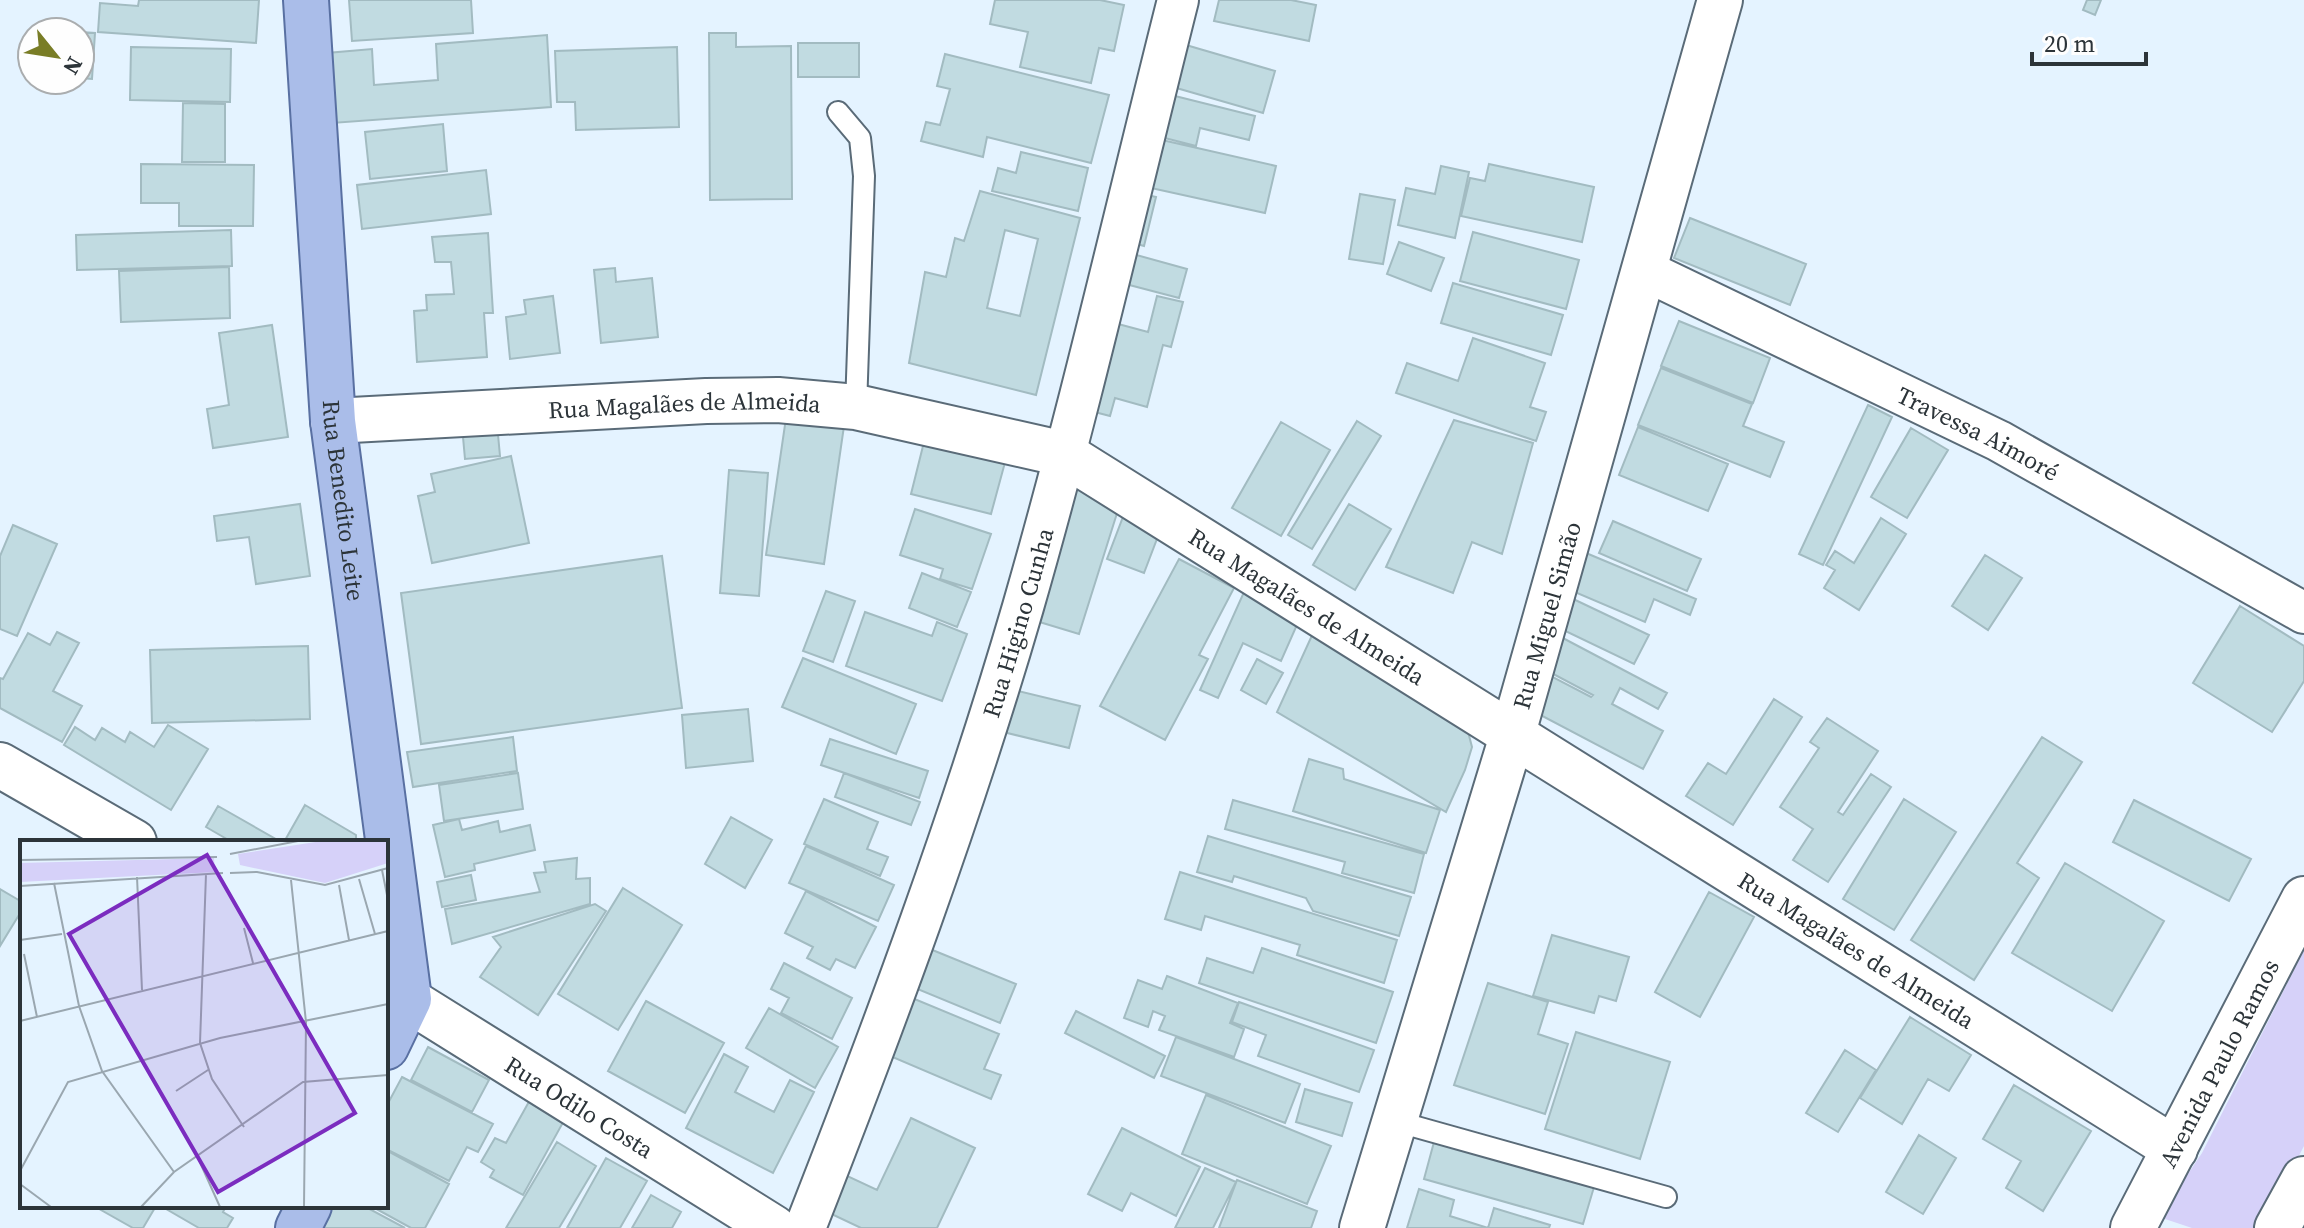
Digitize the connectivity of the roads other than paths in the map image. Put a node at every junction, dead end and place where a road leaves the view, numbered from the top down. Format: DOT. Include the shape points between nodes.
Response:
graph roads {
  1 [pos="306,0"];
  2 [pos="1178,0"];
  3 [pos="1720,0"];
  4 [pos="838,112"];
  5 [pos="1644,270"];
  6 [pos="856,407"];
  7 [pos="333,421"];
  8 [pos="1064,454"];
  9 [pos="2304,613"];
  10 [pos="1513,733"];
  11 [pos="0,765"];
  12 [pos="131,840"];
  13 [pos="380,840"];
  14 [pos="2304,899"];
  15 [pos="388,913"];
  16 [pos="397,993"];
  17 [pos="388,1037"];
  18 [pos="1395,1121"];
  19 [pos="2175,1149"];
  20 [pos="2304,1179"];
  21 [pos="1666,1197"];
  22 [pos="308,1208"];
  23 [pos="298,1228"];
  24 [pos="774,1228"];
  25 [pos="805,1228"];
  26 [pos="1362,1228"];
  27 [pos="2133,1228"];
  28 [pos="2277,1228"];
  1 -- 7 [label="main road, Rua Benedito Leite"];
  2 -- 8 [label="street, Rua Higino Cunha"];
  3 -- 5 [label="street, Rua Miguel Simão"];
  4 -- 6 [label="lane" via="860,138 864,176"];
  5 -- 9 [label="street, Travessa Aimoré" via="1999,441"];
  5 -- 10 [label="street, Rua Miguel Simão"];
  6 -- 7 [label="street, Rua Magalães de Almeida" via="706,401"];
  6 -- 8 [label="street, Rua Magalães de Almeida"];
  7 -- 13 [label="main road, Rua Benedito Leite"];
  8 -- 10 [label="street, Rua Magalães de Almeida"];
  8 -- 25 [label="street, Rua Higino Cunha" via="963,794 864,1079"];
  10 -- 18 [label="street, Rua Miguel Simão"];
  10 -- 19 [label="street, Rua Magalães de Almeida"];
  11 -- 12 [label="street"];
  14 -- 19 [label="street, Avenida Paulo Ramos"];
  15 -- 16 [label="main road, Rua Benedito Leite"];
  16 -- 17 [label="main road"];
  16 -- 24 [label="street, Rua Odilo Costa"];
  18 -- 21 [label="lane"];
  18 -- 26 [label="street, Rua Miguel Simão"];
  19 -- 27 [label="street, Avenida Paulo Ramos"];
  20 -- 28 [label="street"];
  22 -- 23 [label="main road"];
}
